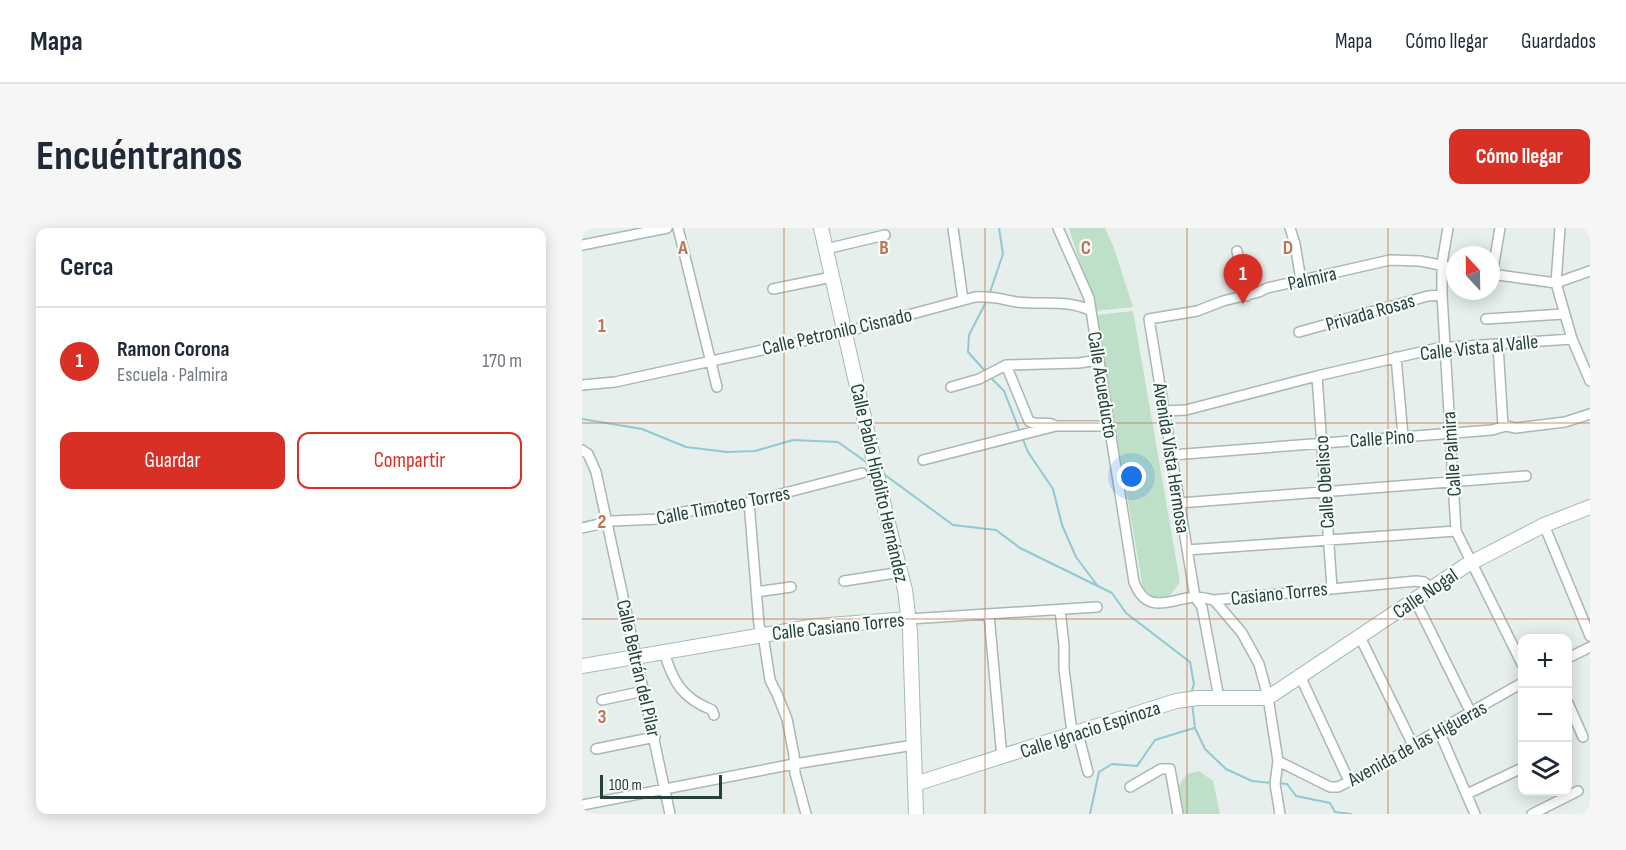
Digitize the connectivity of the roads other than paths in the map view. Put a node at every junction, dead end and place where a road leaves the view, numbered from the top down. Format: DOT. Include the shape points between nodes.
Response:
graph roads {
  1 [pos="667,228"];
  2 [pos="678,228"];
  3 [pos="821,228"];
  4 [pos="953,228"];
  5 [pos="1058,228"];
  6 [pos="1290,228"];
  7 [pos="1448,228"];
  8 [pos="1500,228"];
  9 [pos="1560,228"];
  10 [pos="885,235"];
  11 [pos="582,245"];
  12 [pos="1496,246"];
  13 [pos="826,249"];
  14 [pos="1238,251"];
  15 [pos="1442,265"];
  16 [pos="1446,266"];
  17 [pos="1590,271"];
  18 [pos="1500,275"];
  19 [pos="832,277"];
  20 [pos="1301,280"];
  21 [pos="1556,283"];
  22 [pos="773,289"];
  23 [pos="1442,295"];
  24 [pos="1246,296"];
  25 [pos="963,300"];
  26 [pos="1091,311"];
  27 [pos="1563,314"];
  28 [pos="1486,319"];
  29 [pos="1149,320"];
  30 [pos="845,332"];
  31 [pos="1299,332"];
  32 [pos="1572,339"];
  33 [pos="1498,345"];
  34 [pos="1444,347"];
  35 [pos="1396,357"];
  36 [pos="710,360"];
  37 [pos="1099,360"];
  38 [pos="1006,365"];
  39 [pos="1317,376"];
  40 [pos="1590,381"];
  41 [pos="582,386"];
  42 [pos="717,387"];
  43 [pos="951,387"];
  44 [pos="1164,411"];
  45 [pos="1590,414"];
  46 [pos="1109,426"];
  47 [pos="1503,426"];
  48 [pos="1052,427"];
  49 [pos="1450,433"];
  50 [pos="1403,436"];
  51 [pos="1321,442"];
  52 [pos="582,450"];
  53 [pos="1172,454"];
  54 [pos="923,460"];
  55 [pos="862,473"];
  56 [pos="1526,476"];
  57 [pos="1453,482"];
  58 [pos="1324,492"];
  59 [pos="749,502"];
  60 [pos="1180,503"];
  61 [pos="1590,507"];
  62 [pos="606,522"];
  63 [pos="1544,525"];
  64 [pos="582,528"];
  65 [pos="1456,531"];
  66 [pos="1328,538"];
  67 [pos="1187,550"];
  68 [pos="1472,563"];
  69 [pos="902,572"];
  70 [pos="844,581"];
  71 [pos="1134,582"];
  72 [pos="791,586"];
  73 [pos="1332,588"];
  74 [pos="1432,589"];
  75 [pos="756,592"];
  76 [pos="1195,597"];
  77 [pos="1214,600"];
  78 [pos="1415,600"];
  79 [pos="1097,607"];
  80 [pos="1060,610"];
  81 [pos="989,615"];
  82 [pos="909,619"];
  83 [pos="761,634"];
  84 [pos="1590,636"];
  85 [pos="1360,637"];
  86 [pos="1590,647"];
  87 [pos="664,652"];
  88 [pos="1518,656"];
  89 [pos="1572,656"];
  90 [pos="636,657"];
  91 [pos="582,666"];
  92 [pos="1300,678"];
  93 [pos="1518,686"];
  94 [pos="644,691"];
  95 [pos="1268,697"];
  96 [pos="1219,698"];
  97 [pos="602,700"];
  98 [pos="1572,712"];
  99 [pos="1471,713"];
  100 [pos="714,715"];
  101 [pos="1439,731"];
  102 [pos="1076,734"];
  103 [pos="655,737"];
  104 [pos="1583,737"];
  105 [pos="914,745"];
  106 [pos="1413,745"];
  107 [pos="596,749"];
  108 [pos="1002,758"];
  109 [pos="1278,761"];
  110 [pos="794,764"];
  111 [pos="1518,770"];
  112 [pos="1088,772"];
  113 [pos="1349,781"];
  114 [pos="915,784"];
  115 [pos="1130,787"];
  116 [pos="665,789"];
  117 [pos="1578,791"];
  118 [pos="1467,794"];
  119 [pos="582,805"];
  120 [pos="670,814"];
  121 [pos="806,814"];
  122 [pos="916,814"];
  123 [pos="1178,814"];
  124 [pos="1280,814"];
  125 [pos="1475,814"];
  126 [pos="1532,814"];
  1 -- 11 [label="street"];
  2 -- 36 [label="street"];
  3 -- 13 [label="street, Calle Pablo Hipólito Hernández"];
  4 -- 25 [label="street"];
  5 -- 26 [label="street, Calle Acueducto"];
  6 -- 20 [label="street"];
  7 -- 15 [label="street, Calle Palmira"];
  8 -- 12 [label="street"];
  9 -- 21 [label="street"];
  10 -- 13 [label="street"];
  13 -- 19 [label="street, Calle Pablo Hipólito Hernández"];
  14 -- 24 [label="street"];
  15 -- 16 [label="street"];
  15 -- 20 [label="street, Palmira" via="1390,260"];
  15 -- 23 [label="street, Calle Palmira"];
  17 -- 21 [label="street"];
  18 -- 21 [label="street"];
  19 -- 22 [label="street"];
  19 -- 30 [label="street, Calle Pablo Hipólito Hernández"];
  20 -- 24 [label="street, Palmira"];
  21 -- 27 [label="street"];
  23 -- 31 [label="street, Privada Rosas"];
  23 -- 34 [label="street, Calle Palmira"];
  24 -- 29 [label="street, Palmira"];
  25 -- 26 [label="street, Calle Petronilo Cisnado" via="994,296 1080,305"];
  25 -- 30 [label="street, Calle Petronilo Cisnado"];
  26 -- 37 [label="street, Calle Acueducto"];
  27 -- 28 [label="street"];
  27 -- 32 [label="street"];
  29 -- 44 [label="street, Avenida Vista Hermosa"];
  30 -- 36 [label="street, Calle Petronilo Cisnado"];
  30 -- 69 [label="street, Calle Pablo Hipólito Hernández"];
  32 -- 33 [label="street, Calle Vista al Valle"];
  32 -- 40 [label="street"];
  33 -- 34 [label="street, Calle Vista al Valle"];
  33 -- 47 [label="street"];
  34 -- 35 [label="street, Calle Vista al Valle"];
  34 -- 49 [label="street, Calle Palmira"];
  35 -- 39 [label="street, Calle Vista al Valle"];
  35 -- 50 [label="street"];
  36 -- 41 [label="street, Calle Petronilo Cisnado"];
  36 -- 42 [label="street"];
  37 -- 38 [label="street"];
  37 -- 46 [label="street, Calle Acueducto"];
  38 -- 43 [label="street"];
  38 -- 48 [label="street" via="1029,421 1050,423"];
  39 -- 44 [label="street, Calle Vista al Valle" via="1186,410"];
  39 -- 51 [label="street, Calle Obelisco"];
  44 -- 53 [label="street, Avenida Vista Hermosa"];
  45 -- 47 [label="street, Calle Pino" via="1560,423"];
  46 -- 48 [label="street"];
  46 -- 71 [label="street, Calle Acueducto"];
  47 -- 49 [label="street, Calle Pino"];
  48 -- 54 [label="street"];
  49 -- 50 [label="street, Calle Pino"];
  49 -- 57 [label="street, Calle Palmira"];
  50 -- 51 [label="street, Calle Pino"];
  51 -- 53 [label="street, Calle Pino"];
  51 -- 58 [label="street, Calle Obelisco"];
  52 -- 62 [label="street, Calle Beltrán del Pilar" via="596,472"];
  53 -- 60 [label="street, Avenida Vista Hermosa"];
  55 -- 59 [label="street, Calle Timoteo Torres"];
  56 -- 57 [label="street"];
  57 -- 58 [label="street"];
  57 -- 65 [label="street, Calle Palmira"];
  58 -- 60 [label="street"];
  58 -- 66 [label="street, Calle Obelisco"];
  59 -- 62 [label="street, Calle Timoteo Torres" via="659,519"];
  59 -- 75 [label="street"];
  60 -- 67 [label="street, Avenida Vista Hermosa"];
  61 -- 63 [label="street, Calle Nogal"];
  62 -- 64 [label="street, Calle Timoteo Torres"];
  62 -- 90 [label="street, Calle Beltrán del Pilar"];
  63 -- 68 [label="street, Calle Nogal"];
  63 -- 84 [label="street"];
  65 -- 66 [label="street"];
  65 -- 68 [label="street, Calle Palmira"];
  66 -- 67 [label="street"];
  66 -- 73 [label="street, Calle Obelisco"];
  67 -- 76 [label="street, Avenida Vista Hermosa"];
  68 -- 74 [label="street, Calle Nogal"];
  68 -- 88 [label="street, Calle Palmira"];
  69 -- 70 [label="street"];
  69 -- 82 [label="street, Calle Pablo Hipólito Hernández"];
  71 -- 76 [label="street, Casiano Torres" via="1143,596 1154,603"];
  72 -- 75 [label="street"];
  73 -- 74 [label="street, Casiano Torres" via="1416,581"];
  73 -- 77 [label="street, Casiano Torres"];
  74 -- 78 [label="street, Calle Nogal"];
  75 -- 83 [label="street"];
  76 -- 77 [label="street, Casiano Torres"];
  76 -- 96 [label="street, Avenida Vista Hermosa" via="1202,607"];
  77 -- 95 [label="street" via="1251,648"];
  78 -- 85 [label="street, Calle Nogal"];
  78 -- 99 [label="street"];
  79 -- 80 [label="street, Calle Casiano Torres"];
  80 -- 81 [label="street, Calle Casiano Torres"];
  80 -- 102 [label="street" via="1071,725"];
  81 -- 82 [label="street, Calle Casiano Torres"];
  81 -- 108 [label="street"];
  82 -- 83 [label="street, Calle Casiano Torres" via="820,625"];
  82 -- 105 [label="street, Calle Pablo Hipólito Hernández"];
  83 -- 87 [label="street, Calle Casiano Torres"];
  83 -- 110 [label="street" via="770,680 787,719"];
  85 -- 92 [label="street, Calle Nogal"];
  85 -- 106 [label="street"];
  86 -- 89 [label="street"];
  87 -- 90 [label="street, Calle Casiano Torres"];
  87 -- 100 [label="street" via="680,689"];
  90 -- 91 [label="street, Calle Casiano Torres"];
  90 -- 94 [label="street, Calle Beltrán del Pilar"];
  92 -- 95 [label="street, Calle Nogal"];
  92 -- 113 [label="street"];
  93 -- 99 [label="street, Avenida de las Higueras"];
  94 -- 97 [label="street"];
  94 -- 103 [label="street, Calle Beltrán del Pilar"];
  95 -- 96 [label="street, Calle Ignacio Espinoza"];
  95 -- 109 [label="street"];
  96 -- 102 [label="street, Calle Ignacio Espinoza" via="1157,706"];
  98 -- 104 [label="street"];
  99 -- 101 [label="street, Avenida de las Higueras"];
  101 -- 106 [label="street, Avenida de las Higueras"];
  101 -- 118 [label="street"];
  102 -- 108 [label="street, Calle Ignacio Espinoza"];
  102 -- 112 [label="street"];
  103 -- 107 [label="street"];
  103 -- 116 [label="street, Calle Beltrán del Pilar"];
  105 -- 110 [label="street"];
  105 -- 114 [label="street, Calle Pablo Hipólito Hernández"];
  106 -- 113 [label="street, Avenida de las Higueras"];
  108 -- 114 [label="street, Calle Ignacio Espinoza"];
  109 -- 113 [label="street, Avenida de las Higueras" via="1333,787"];
  109 -- 124 [label="street" via="1275,783"];
  110 -- 116 [label="street"];
  110 -- 121 [label="street"];
  111 -- 118 [label="street"];
  114 -- 122 [label="street, Calle Pablo Hipólito Hernández"];
  115 -- 123 [label="street" via="1161,769 1170,769"];
  116 -- 119 [label="street"];
  116 -- 120 [label="street, Calle Beltrán del Pilar"];
  117 -- 126 [label="street"];
  118 -- 125 [label="street"];
}
